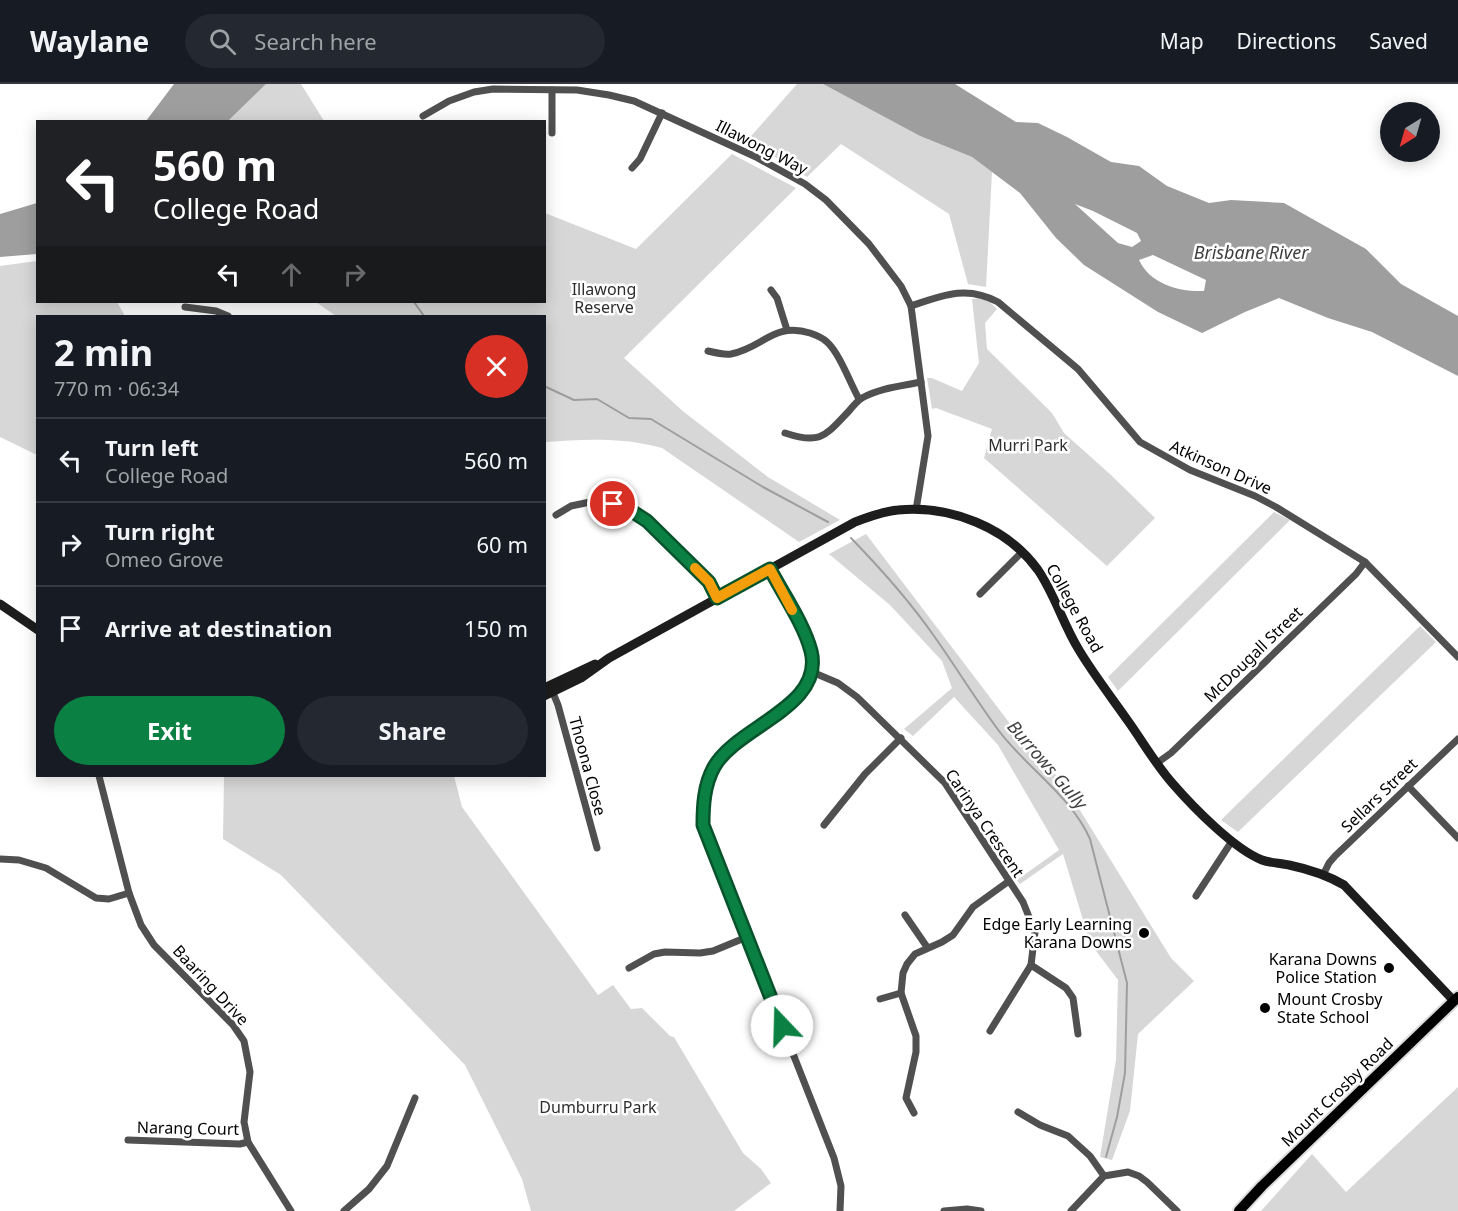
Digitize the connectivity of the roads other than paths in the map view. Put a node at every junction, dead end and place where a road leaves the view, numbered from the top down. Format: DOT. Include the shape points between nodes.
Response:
graph roads {
  1 [pos="552,90"];
  2 [pos="662,113"];
  3 [pos="423,116"];
  4 [pos="552,133"];
  5 [pos="632,168"];
  6 [pos="771,290"];
  7 [pos="911,306"];
  8 [pos="185,307"];
  9 [pos="226,315"];
  10 [pos="787,330"];
  11 [pos="708,351"];
  12 [pos="921,382"];
  13 [pos="859,399"];
  14 [pos="785,433"];
  15 [pos="916,510"];
  16 [pos="556,515"];
  17 [pos="1022,552"];
  18 [pos="1365,562"];
  19 [pos="770,569"];
  20 [pos="980,594"];
  21 [pos="717,598"];
  22 [pos="0,604"];
  23 [pos="36,629"];
  24 [pos="1458,657"];
  25 [pos="812,672"];
  26 [pos="548,690"];
  27 [pos="900,738"];
  28 [pos="1458,739"];
  29 [pos="1157,763"];
  30 [pos="99,777"];
  31 [pos="1408,786"];
  32 [pos="824,825"];
  33 [pos="1458,838"];
  34 [pos="1233,841"];
  35 [pos="597,848"];
  36 [pos="0,859"];
  37 [pos="1323,875"];
  38 [pos="1010,881"];
  39 [pos="129,893"];
  40 [pos="1196,896"];
  41 [pos="905,915"];
  42 [pos="747,937"];
  43 [pos="927,947"];
  44 [pos="1031,965"];
  45 [pos="629,968"];
  46 [pos="901,993"];
  47 [pos="880,999"];
  48 [pos="1456,999"];
  49 [pos="990,1031"];
  50 [pos="1078,1034"];
  51 [pos="415,1098"];
  52 [pos="1018,1112"];
  53 [pos="914,1113"];
  54 [pos="128,1140"];
  55 [pos="248,1142"];
  56 [pos="1104,1176"];
  57 [pos="291,1211"];
  58 [pos="344,1211"];
  59 [pos="840,1211"];
  60 [pos="944,1211"];
  61 [pos="981,1211"];
  62 [pos="1071,1211"];
  63 [pos="1176,1211"];
  64 [pos="1239,1211"];
  1 -- 2 [label="street, Illawong Way" via="609,95"];
  1 -- 3 [label="street, Illawong Way" via="474,92 449,100"];
  1 -- 4 [label="street"];
  2 -- 5 [label="street"];
  2 -- 7 [label="street, Illawong Way" via="779,169 819,195 869,244"];
  6 -- 10 [label="street"];
  7 -- 12 [label="street, Illawong Way"];
  7 -- 18 [label="street, Atkinson Drive" via="955,292 984,294 1078,369 1140,442 1190,470 1276,507"];
  8 -- 9 [label="street"];
  10 -- 11 [label="street" via="730,354"];
  10 -- 13 [label="street" via="815,335 827,342"];
  12 -- 13 [label="street"];
  12 -- 15 [label="street, Illawong Way" via="928,436"];
  13 -- 14 [label="street" via="830,431 818,438 805,440"];
  15 -- 17 [label="main road, College Road" via="972,520 998,533"];
  15 -- 19 [label="main road, College Road" via="898,510 855,522"];
  16 -- 21 [label="street" via="571,506 590,502 630,510 647,521 709,582"];
  17 -- 20 [label="street"];
  17 -- 29 [label="main road, College Road" via="1052,594 1079,650"];
  18 -- 24 [label="street, Atkinson Drive"];
  18 -- 29 [label="street, McDougall Street"];
  19 -- 21 [label="main road, College Road"];
  19 -- 25 [label="street" via="805,634"];
  21 -- 26 [label="main road, College Road" via="609,658 581,678"];
  22 -- 23 [label="main road"];
  25 -- 27 [label="street, Carinya Crescent" via="844,687"];
  25 -- 42 [label="street" via="794,700 720,758 707,783 703,825"];
  26 -- 35 [label="street, Thoona Close" via="558,705"];
  27 -- 32 [label="street"];
  27 -- 38 [label="street, Carinya Crescent" via="945,783"];
  28 -- 31 [label="street, Sellars Street"];
  29 -- 34 [label="main road, College Road" via="1178,789"];
  30 -- 39 [label="street, Baaring Drive"];
  31 -- 33 [label="street"];
  31 -- 37 [label="street, Sellars Street" via="1335,856"];
  34 -- 37 [label="main road, College Road" via="1264,861"];
  34 -- 40 [label="street"];
  36 -- 39 [label="street" via="46,868 96,898"];
  37 -- 48 [label="main road, College Road" via="1344,885"];
  38 -- 43 [label="street" via="973,907 953,936"];
  38 -- 44 [label="street, Carinya Crescent" via="1035,932"];
  39 -- 55 [label="street, Baaring Drive" via="141,925 154,945 233,1024 244,1041 250,1072 244,1122"];
  41 -- 43 [label="street"];
  42 -- 45 [label="street" via="707,952 654,954"];
  42 -- 59 [label="street" via="834,1158 841,1186"];
  43 -- 46 [label="street" via="907,964"];
  44 -- 49 [label="street, Carinya Crescent"];
  44 -- 50 [label="street" via="1066,988 1073,998"];
  46 -- 47 [label="street"];
  46 -- 53 [label="street" via="916,1036 906,1098"];
  48 -- 64 [label="main road, Mount Crosby Road"];
  51 -- 58 [label="street" via="387,1166"];
  52 -- 56 [label="street" via="1074,1140"];
  54 -- 55 [label="street, Narang Court"];
  55 -- 57 [label="street, Baaring Drive"];
  56 -- 62 [label="street"];
  56 -- 63 [label="street" via="1139,1176"];
  60 -- 61 [label="street"];
}
